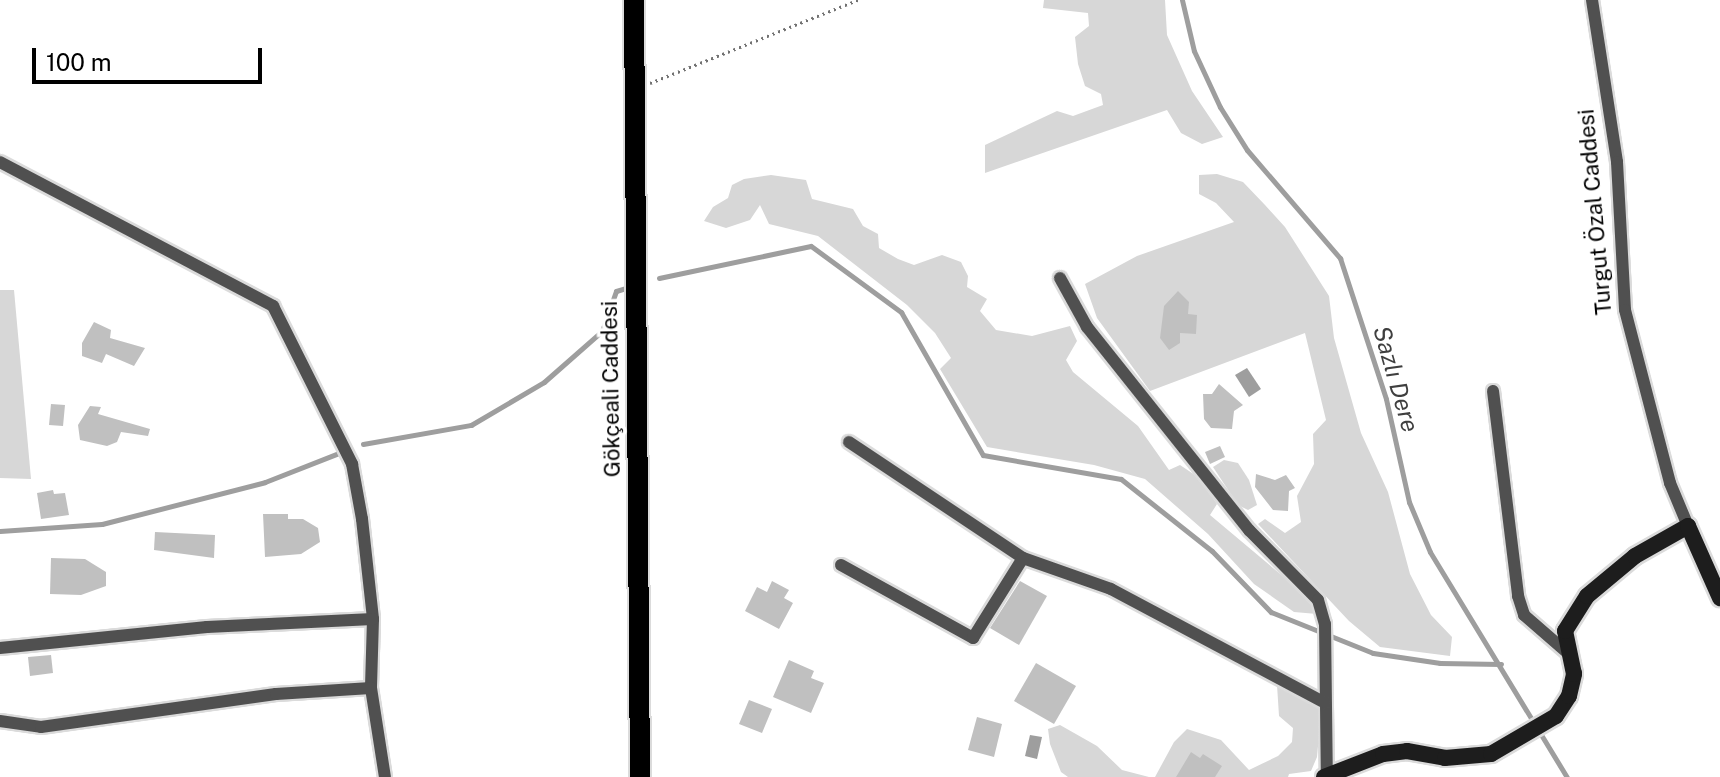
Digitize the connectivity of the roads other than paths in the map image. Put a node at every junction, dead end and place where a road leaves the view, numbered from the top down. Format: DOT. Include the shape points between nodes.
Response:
graph roads {
  1 [pos="634,0"];
  2 [pos="1592,0"];
  3 [pos="0,162"];
  4 [pos="1060,278"];
  5 [pos="1493,391"];
  6 [pos="849,442"];
  7 [pos="1688,526"];
  8 [pos="1023,558"];
  9 [pos="841,565"];
  10 [pos="1720,598"];
  11 [pos="373,619"];
  12 [pos="0,648"];
  13 [pos="1570,655"];
  14 [pos="371,688"];
  15 [pos="1325,703"];
  16 [pos="0,721"];
  17 [pos="385,777"];
  18 [pos="640,777"];
  19 [pos="1326,777"];
  1 -- 18 [label="main road, Gökçeali Caddesi"];
  2 -- 7 [label="street, Turgut Özal Caddesi" via="1617,162 1625,310 1666,469"];
  3 -- 11 [label="street" via="273,306 352,464"];
  4 -- 15 [label="street" via="1087,327 1249,530 1318,600 1325,624"];
  5 -- 13 [label="street" via="1521,606 1524,615"];
  6 -- 8 [label="street"];
  7 -- 10 [label="street, Turgut Özal Caddesi"];
  7 -- 13 [label="street" via="1635,556 1587,596 1565,631"];
  8 -- 9 [label="street" via="973,638"];
  8 -- 15 [label="street" via="1111,589"];
  11 -- 12 [label="street" via="207,627"];
  11 -- 14 [label="street"];
  13 -- 19 [label="street" via="1574,674 1569,696 1556,716 1491,754 1383,754"];
  14 -- 16 [label="street" via="276,694 41,727"];
  14 -- 17 [label="street"];
  15 -- 19 [label="street"];
}
